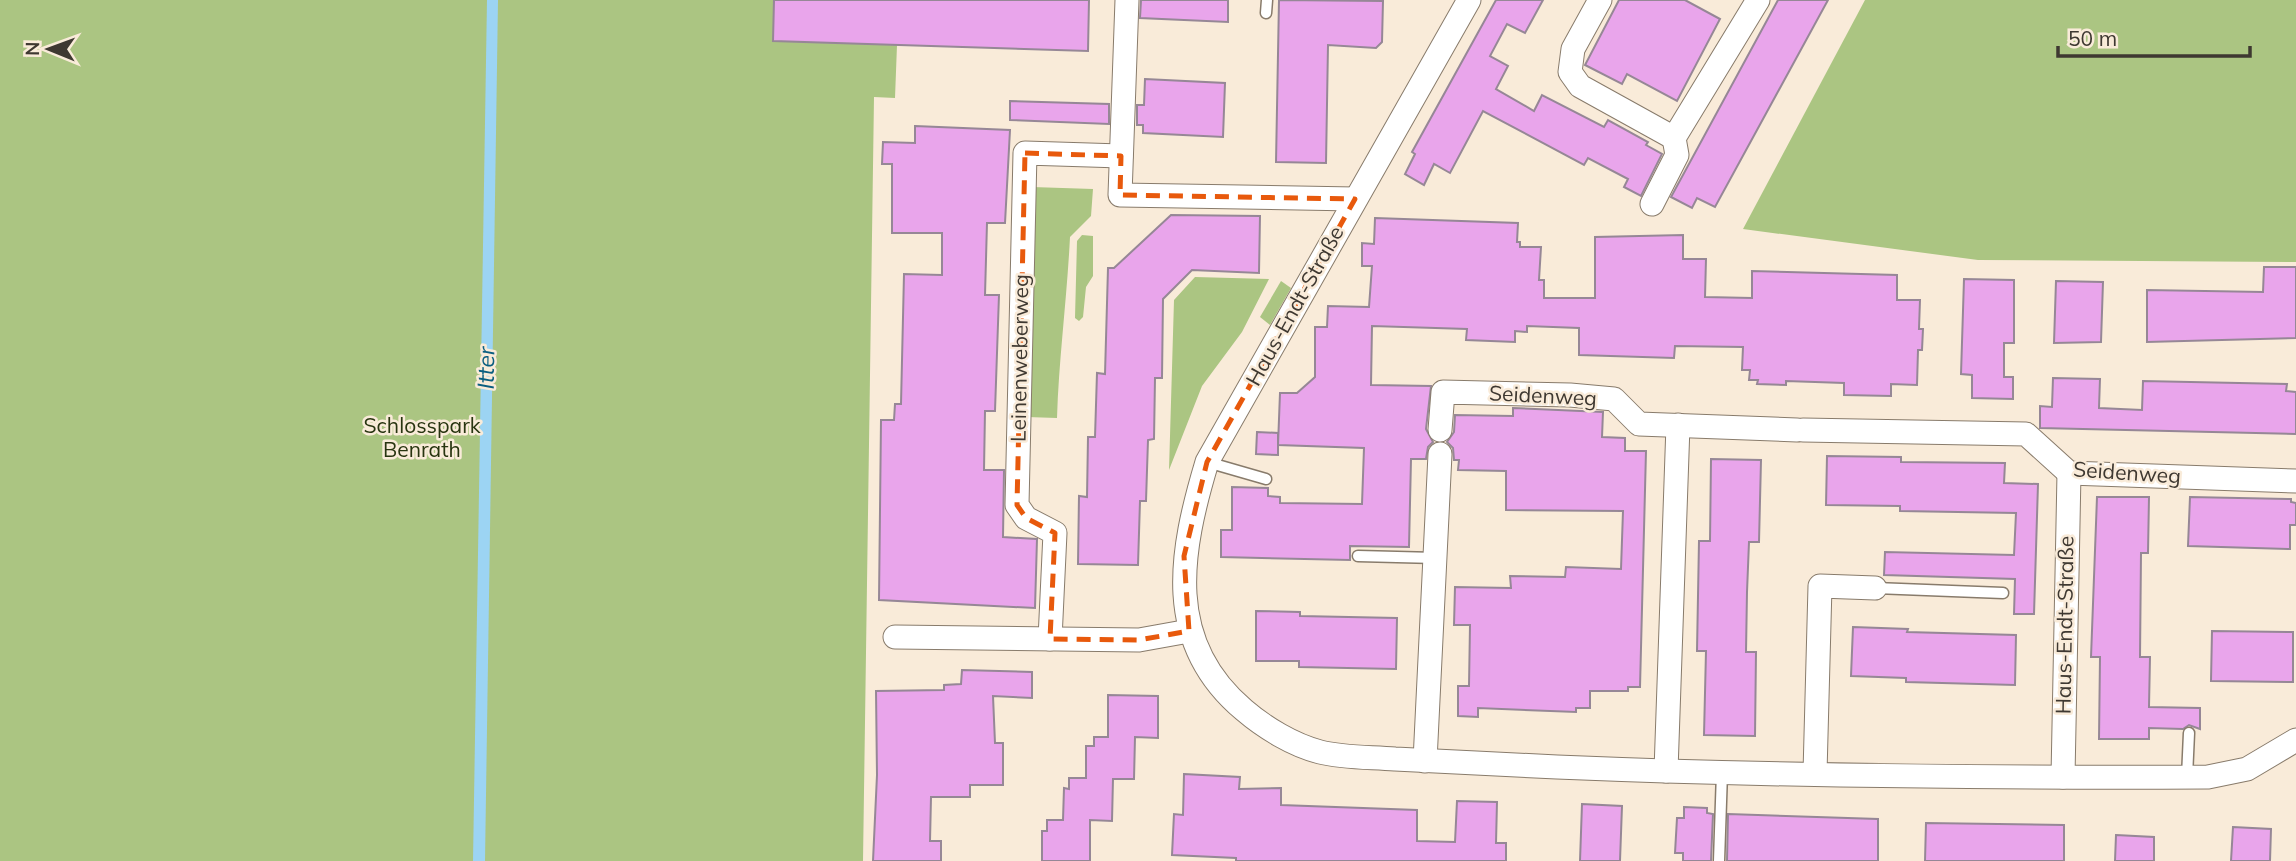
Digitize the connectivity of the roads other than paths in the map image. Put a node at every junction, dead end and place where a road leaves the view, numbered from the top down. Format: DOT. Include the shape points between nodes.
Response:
graph roads {
  1 [pos="1127,0"];
  2 [pos="1267,0"];
  3 [pos="1469,0"];
  4 [pos="1600,0"];
  5 [pos="1756,1"];
  6 [pos="1266,13"];
  7 [pos="1674,138"];
  8 [pos="1121,156"];
  9 [pos="1355,199"];
  10 [pos="1652,204"];
  11 [pos="1678,425"];
  12 [pos="1440,430"];
  13 [pos="1440,454"];
  14 [pos="1207,462"];
  15 [pos="2068,473"];
  16 [pos="1266,479"];
  17 [pos="2296,481"];
  18 [pos="1358,556"];
  19 [pos="1436,558"];
  20 [pos="1875,588"];
  21 [pos="2003,593"];
  22 [pos="1189,631"];
  23 [pos="895,637"];
  24 [pos="1050,639"];
  25 [pos="2189,733"];
  26 [pos="2296,740"];
  27 [pos="1425,761"];
  28 [pos="1666,771"];
  29 [pos="1722,772"];
  30 [pos="1815,773"];
  31 [pos="2063,777"];
  32 [pos="2187,777"];
  33 [pos="1719,861"];
  1 -- 8 [label="street"];
  2 -- 6 [label="lane"];
  3 -- 9 [label="street, Haus-Endt-Straße"];
  4 -- 7 [label="street" via="1573,50 1570,72 1580,86"];
  5 -- 7 [label="street"];
  7 -- 10 [label="street" via="1677,155"];
  8 -- 9 [label="street" via="1120,195"];
  8 -- 24 [label="street, Leinenweberweg" via="1025,153 1017,505 1026,518 1055,533"];
  9 -- 14 [label="street, Haus-Endt-Straße"];
  11 -- 12 [label="street, Seidenweg" via="1639,424 1614,400 1443,392"];
  11 -- 15 [label="street, Seidenweg" via="2026,434"];
  11 -- 28 [label="street"];
  13 -- 19 [label="street"];
  14 -- 16 [label="lane"];
  14 -- 22 [label="street, Haus-Endt-Straße" via="1184,556"];
  15 -- 17 [label="street, Seidenweg"];
  15 -- 31 [label="street, Haus-Endt-Straße"];
  18 -- 19 [label="lane"];
  19 -- 27 [label="street"];
  20 -- 21 [label="lane"];
  20 -- 30 [label="street" via="1820,586"];
  22 -- 24 [label="street" via="1139,640"];
  22 -- 27 [label="street, Haus-Endt-Straße" via="1233,700 1286,738 1321,752"];
  23 -- 24 [label="street"];
  25 -- 32 [label="lane"];
  26 -- 32 [label="street, Haus-Endt-Straße" via="2247,769"];
  27 -- 28 [label="street, Haus-Endt-Straße"];
  28 -- 29 [label="street, Haus-Endt-Straße"];
  29 -- 30 [label="street, Haus-Endt-Straße"];
  29 -- 33 [label="lane"];
  30 -- 31 [label="street, Haus-Endt-Straße"];
  31 -- 32 [label="street, Haus-Endt-Straße"];
}
